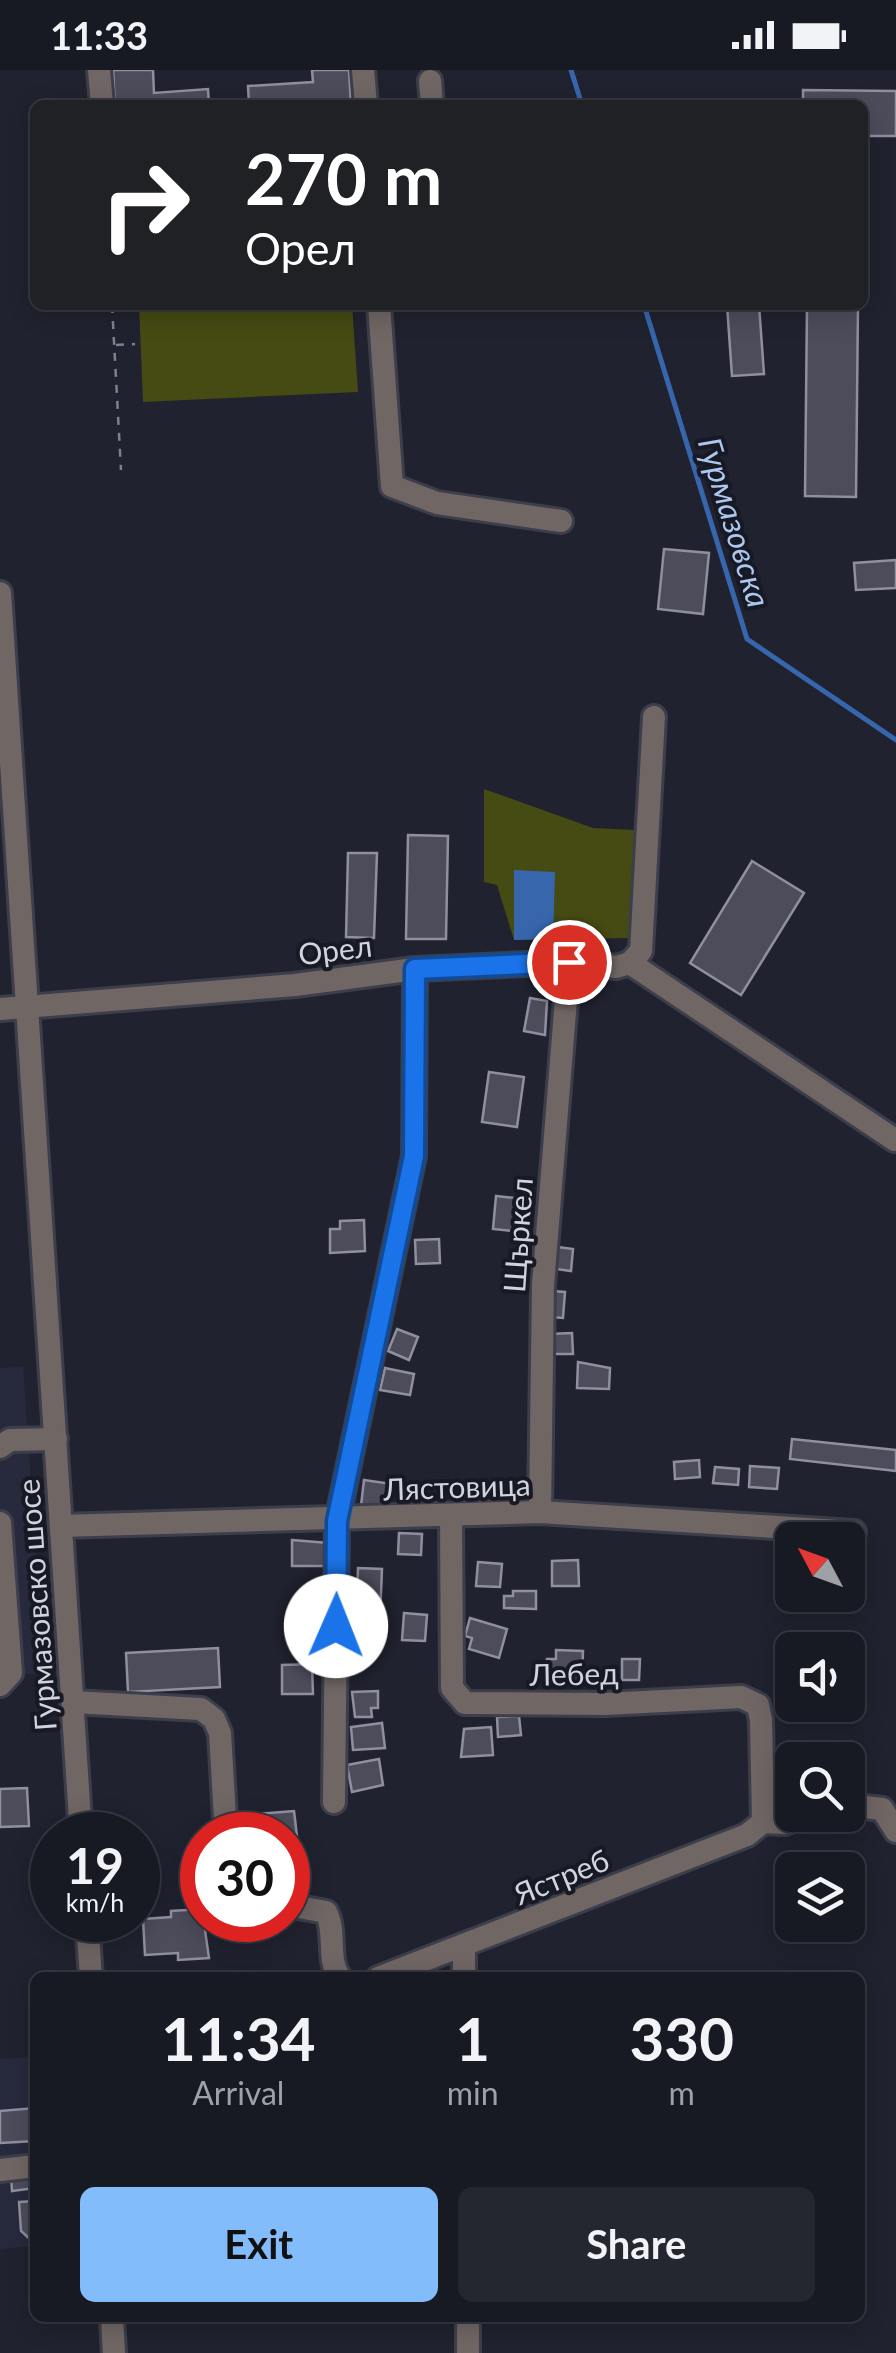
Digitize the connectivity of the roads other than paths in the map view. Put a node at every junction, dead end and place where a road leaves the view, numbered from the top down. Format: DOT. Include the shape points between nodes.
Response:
graph roads {
  1 [pos="99,70"];
  2 [pos="363,70"];
  3 [pos="430,81"];
  4 [pos="102,100"];
  5 [pos="366,100"];
  6 [pos="432,100"];
  7 [pos="379,310"];
  8 [pos="561,521"];
  9 [pos="0,594"];
  10 [pos="654,717"];
  11 [pos="569,962"];
  12 [pos="630,963"];
  13 [pos="415,969"];
  14 [pos="27,1006"];
  15 [pos="0,1009"];
  16 [pos="895,1140"];
  17 [pos="56,1440"];
  18 [pos="0,1447"];
  19 [pos="540,1512"];
  20 [pos="451,1515"];
  21 [pos="337,1521"];
  22 [pos="0,1523"];
  23 [pos="61,1526"];
  24 [pos="775,1527"];
  25 [pos="0,1685"];
  26 [pos="73,1702"];
  27 [pos="334,1802"];
  28 [pos="865,1808"];
  29 [pos="80,1812"];
  30 [pos="225,1812"];
  31 [pos="763,1822"];
  32 [pos="775,1823"];
  33 [pos="896,1831"];
  34 [pos="310,1909"];
  35 [pos="89,1942"];
  36 [pos="464,1946"];
  37 [pos="91,1972"];
  38 [pos="336,1972"];
  39 [pos="394,1972"];
  40 [pos="464,1972"];
  41 [pos="30,2167"];
  42 [pos="0,2170"];
  43 [pos="112,2322"];
  44 [pos="468,2322"];
  45 [pos="114,2353"];
  46 [pos="468,2353"];
  1 -- 4 [label="street"];
  2 -- 5 [label="street"];
  3 -- 6 [label="street"];
  7 -- 8 [label="street" via="392,486 437,503"];
  9 -- 14 [label="street, Гурмазовско шосе"];
  10 -- 12 [label="street" via="641,951"];
  11 -- 12 [label="street, Орел" via="616,968"];
  11 -- 13 [label="street, Орел"];
  11 -- 19 [label="street, Щъркел" via="542,1284"];
  12 -- 16 [label="street"];
  13 -- 14 [label="street, Орел"];
  13 -- 21 [label="street" via="414,1156"];
  14 -- 15 [label="street, Орел"];
  14 -- 17 [label="street, Гурмазовско шосе"];
  17 -- 18 [label="street" via="10,1440"];
  17 -- 23 [label="street, Гурмазовско шосе"];
  19 -- 20 [label="street, Лястовица"];
  19 -- 24 [label="street, Лястовица"];
  20 -- 21 [label="street, Лястовица"];
  20 -- 31 [label="street, Лебед" via="452,1688 464,1703 741,1697 758,1705 761,1720"];
  21 -- 23 [label="street, Лястовица"];
  21 -- 27 [label="street"];
  22 -- 25 [label="street" via="11,1673"];
  23 -- 26 [label="street, Гурмазовско шосе"];
  26 -- 29 [label="street, Гурмазовско шосе"];
  26 -- 30 [label="street" via="201,1709 220,1733"];
  28 -- 33 [label="street" via="882,1810"];
  31 -- 32 [label="street, Ястреб"];
  31 -- 36 [label="street, Ястреб" via="747,1835"];
  34 -- 38 [label="street" via="326,1912 332,1923"];
  35 -- 37 [label="street"];
  36 -- 39 [label="street, Ястреб"];
  36 -- 40 [label="street"];
  41 -- 42 [label="street"];
  43 -- 45 [label="street"];
  44 -- 46 [label="street"];
}
